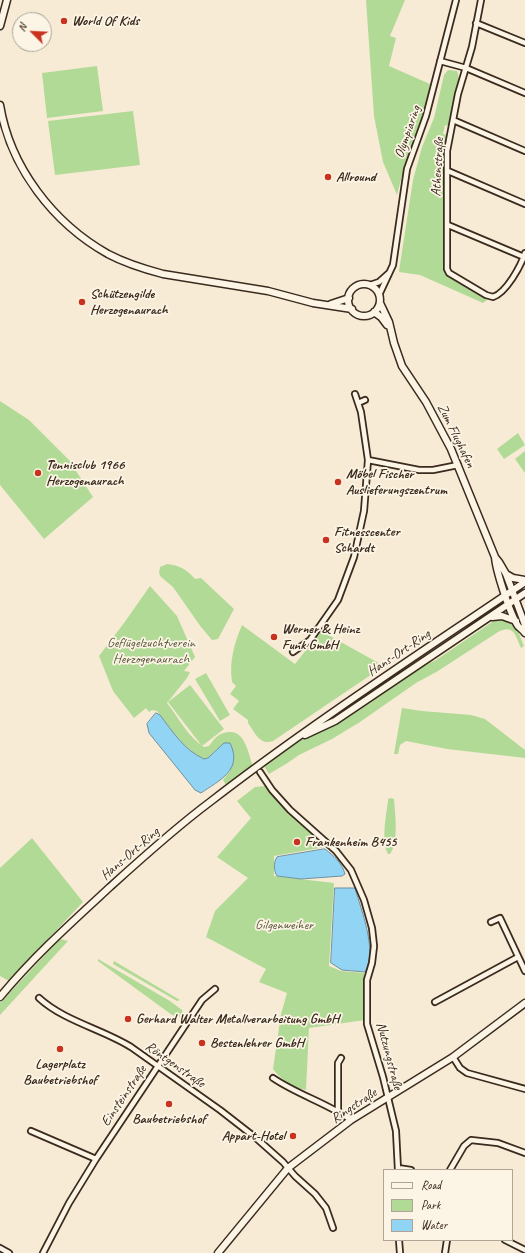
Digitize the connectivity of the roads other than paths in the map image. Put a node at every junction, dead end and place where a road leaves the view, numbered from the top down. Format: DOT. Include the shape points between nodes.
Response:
graph roads {
  1 [pos="7,0"];
  2 [pos="456,0"];
  3 [pos="481,0"];
  4 [pos="476,23"];
  5 [pos="0,26"];
  6 [pos="525,43"];
  7 [pos="440,60"];
  8 [pos="466,68"];
  9 [pos="525,93"];
  10 [pos="0,105"];
  11 [pos="453,120"];
  12 [pos="525,151"];
  13 [pos="448,171"];
  14 [pos="525,204"];
  15 [pos="448,225"];
  16 [pos="524,255"];
  17 [pos="390,272"];
  18 [pos="370,285"];
  19 [pos="379,295"];
  20 [pos="348,298"];
  21 [pos="380,302"];
  22 [pos="328,305"];
  23 [pos="352,309"];
  24 [pos="374,312"];
  25 [pos="390,329"];
  26 [pos="355,394"];
  27 [pos="365,400"];
  28 [pos="358,402"];
  29 [pos="368,460"];
  30 [pos="458,465"];
  31 [pos="495,557"];
  32 [pos="506,574"];
  33 [pos="525,581"];
  34 [pos="512,591"];
  35 [pos="525,593"];
  36 [pos="506,595"];
  37 [pos="516,600"];
  38 [pos="509,604"];
  39 [pos="491,617"];
  40 [pos="516,621"];
  41 [pos="525,625"];
  42 [pos="525,633"];
  43 [pos="293,652"];
  44 [pos="287,744"];
  45 [pos="260,772"];
  46 [pos="491,922"];
  47 [pos="518,957"];
  48 [pos="525,971"];
  49 [pos="215,989"];
  50 [pos="0,997"];
  51 [pos="39,998"];
  52 [pos="435,1002"];
  53 [pos="525,1004"];
  54 [pos="453,1057"];
  55 [pos="341,1058"];
  56 [pos="158,1066"];
  57 [pos="273,1078"];
  58 [pos="525,1089"];
  59 [pos="388,1097"];
  60 [pos="338,1110"];
  61 [pos="351,1120"];
  62 [pos="31,1131"];
  63 [pos="525,1153"];
  64 [pos="96,1159"];
  65 [pos="288,1168"];
  66 [pos="398,1169"];
  67 [pos="451,1169"];
  68 [pos="333,1228"];
  69 [pos="399,1241"];
  70 [pos="447,1241"];
  71 [pos="507,1241"];
  72 [pos="525,1244"];
  73 [pos="0,1248"];
  74 [pos="524,1250"];
  75 [pos="9,1253"];
  76 [pos="44,1253"];
  77 [pos="218,1253"];
  78 [pos="400,1253"];
  79 [pos="445,1253"];
  1 -- 5 [label="street"];
  2 -- 7 [label="street, Olympiaring"];
  3 -- 4 [label="street, Athenstraße"];
  4 -- 6 [label="street"];
  4 -- 8 [label="street, Athenstraße"];
  7 -- 8 [label="street"];
  7 -- 17 [label="street, Olympiaring" via="426,116 407,169 395,256"];
  8 -- 9 [label="street"];
  8 -- 11 [label="street, Athenstraße"];
  10 -- 22 [label="street" via="16,156 32,184 51,209 75,231 107,253 146,270 268,291"];
  11 -- 12 [label="street"];
  11 -- 13 [label="street, Athenstraße" via="447,151"];
  13 -- 14 [label="street"];
  13 -- 15 [label="street, Athenstraße"];
  15 -- 16 [label="street"];
  15 -- 16 [label="street, Athenstraße" via="447,269 486,295 497,296 516,273"];
  17 -- 18 [label="street" via="379,282"];
  17 -- 19 [label="street, Olympiaring"];
  18 -- 19 [label="street"];
  18 -- 20 [label="street" via="357,286"];
  19 -- 21 [label="street"];
  20 -- 22 [label="street"];
  20 -- 23 [label="street"];
  21 -- 24 [label="street"];
  21 -- 25 [label="street, Zum Flughafen"];
  22 -- 23 [label="street"];
  23 -- 24 [label="street" via="365,316"];
  24 -- 25 [label="street, Zum Flughafen"];
  25 -- 30 [label="street, Zum Flughafen" via="402,366 433,414"];
  26 -- 28 [label="street"];
  27 -- 28 [label="street"];
  28 -- 29 [label="street"];
  29 -- 30 [label="street" via="419,470"];
  29 -- 43 [label="street" via="364,511 354,557 338,600 310,640"];
  30 -- 31 [label="street, Zum Flughafen"];
  31 -- 32 [label="street, Zum Flughafen"];
  31 -- 36 [label="street, Zum Flughafen" via="496,568"];
  32 -- 33 [label="street"];
  32 -- 34 [label="street"];
  33 -- 34 [label="street, Hans-Ort-Ring"];
  34 -- 36 [label="street, Hans-Ort-Ring"];
  34 -- 37 [label="street"];
  35 -- 37 [label="street, Hans-Ort-Ring"];
  36 -- 38 [label="street, Zum Flughafen"];
  36 -- 44 [label="street, Hans-Ort-Ring"];
  37 -- 38 [label="street, Hans-Ort-Ring"];
  37 -- 41 [label="street"];
  38 -- 39 [label="street, Hans-Ort-Ring"];
  38 -- 40 [label="street, Zum Flughafen"];
  39 -- 40 [label="street" via="502,616"];
  39 -- 44 [label="street, Hans-Ort-Ring" via="335,721"];
  40 -- 42 [label="street, Zum Flughafen"];
  44 -- 50 [label="street, Hans-Ort-Ring" via="208,803 128,871 61,932"];
  45 -- 59 [label="street, Nutzungstraße" via="286,806 336,851 351,870 364,900 374,946 367,980 367,1024"];
  46 -- 47 [label="street" via="500,918"];
  47 -- 48 [label="street"];
  47 -- 52 [label="street"];
  49 -- 56 [label="street, Einsteinstraße" via="202,1000"];
  51 -- 56 [label="street, Röntgenstraße" via="54,1010 118,1039"];
  53 -- 54 [label="street, Ringstraße"];
  54 -- 58 [label="street" via="467,1073"];
  54 -- 59 [label="street, Ringstraße"];
  55 -- 60 [label="street" via="338,1063"];
  56 -- 64 [label="street, Einsteinstraße"];
  56 -- 65 [label="street, Röntgenstraße" via="248,1132"];
  57 -- 60 [label="street" via="288,1088"];
  59 -- 61 [label="street, Ringstraße"];
  59 -- 66 [label="street, Nutzungstraße" via="396,1131"];
  60 -- 61 [label="street"];
  61 -- 65 [label="street, Ringstraße"];
  62 -- 64 [label="street"];
  63 -- 67 [label="street" via="498,1143 471,1140 464,1146"];
  64 -- 76 [label="street, Einsteinstraße" via="69,1203"];
  65 -- 68 [label="street, Röntgenstraße" via="326,1208"];
  65 -- 77 [label="street, Ringstraße"];
  69 -- 78 [label="street"];
  70 -- 79 [label="street"];
  71 -- 74 [label="street"];
  72 -- 74 [label="street"];
  73 -- 75 [label="street"];
}
